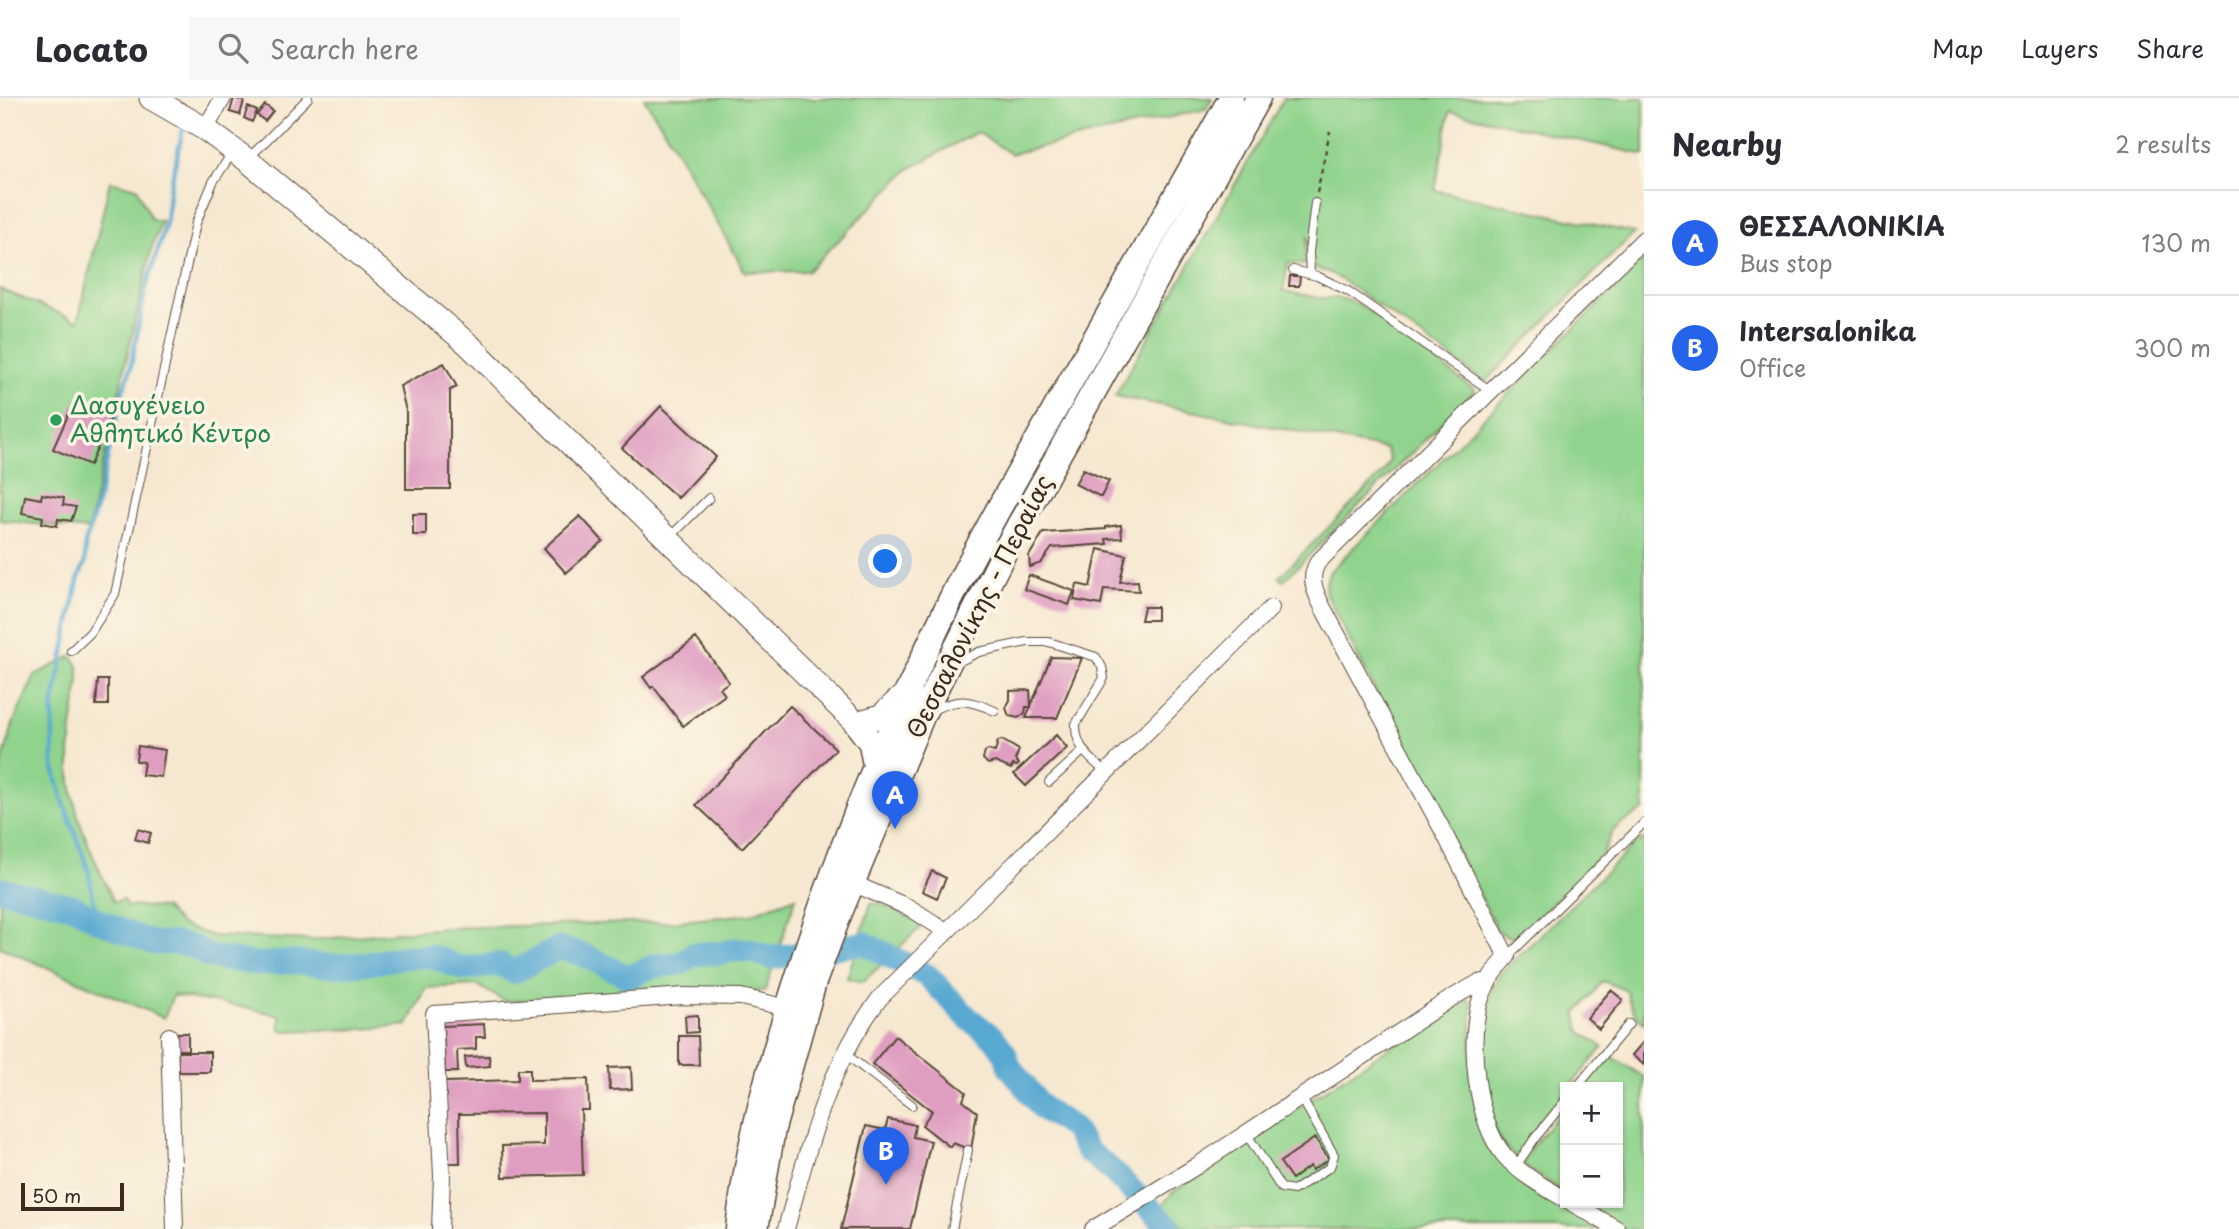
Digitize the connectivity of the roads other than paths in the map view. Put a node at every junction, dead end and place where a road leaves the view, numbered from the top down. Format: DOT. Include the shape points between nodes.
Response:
graph roads {
  1 [pos="151,98"];
  2 [pos="223,98"];
  3 [pos="307,98"];
  4 [pos="1231,98"];
  5 [pos="1258,98"];
  6 [pos="205,129"];
  7 [pos="241,155"];
  8 [pos="1315,203"];
  9 [pos="1644,239"];
  10 [pos="1293,270"];
  11 [pos="1311,274"];
  12 [pos="1491,391"];
  13 [pos="709,498"];
  14 [pos="668,538"];
  15 [pos="1271,608"];
  16 [pos="71,651"];
  17 [pos="944,669"];
  18 [pos="907,692"];
  19 [pos="995,711"];
  20 [pos="923,714"];
  21 [pos="856,723"];
  22 [pos="1083,751"];
  23 [pos="876,765"];
  24 [pos="1106,772"];
  25 [pos="1049,782"];
  26 [pos="1644,823"];
  27 [pos="852,883"];
  28 [pos="831,907"];
  29 [pos="946,931"];
  30 [pos="1507,957"];
  31 [pos="1489,981"];
  32 [pos="805,983"];
  33 [pos="788,1008"];
  34 [pos="1629,1024"];
  35 [pos="169,1036"];
  36 [pos="844,1053"];
  37 [pos="1581,1082"];
  38 [pos="1301,1097"];
  39 [pos="912,1105"];
  40 [pos="1560,1107"];
  41 [pos="1246,1133"];
  42 [pos="968,1150"];
  43 [pos="1516,1166"];
  44 [pos="1560,1196"];
  45 [pos="1581,1208"];
  46 [pos="1099,1226"];
  47 [pos="175,1229"];
  48 [pos="440,1229"];
  49 [pos="738,1229"];
  50 [pos="756,1229"];
  51 [pos="786,1229"];
  52 [pos="952,1229"];
  53 [pos="1617,1229"];
  1 -- 6 [label="street"];
  2 -- 6 [label="street"];
  3 -- 7 [label="lane"];
  4 -- 18 [label="main road, Θεσσαλονίκης - Περαίας" via="995,516"];
  5 -- 17 [label="main road, Θεσσαλονίκης - Περαίας" via="1009,543"];
  6 -- 7 [label="street"];
  7 -- 14 [label="street" via="468,344"];
  7 -- 16 [label="lane" via="213,182 196,223 115,594 90,633"];
  8 -- 11 [label="lane" via="1308,252"];
  9 -- 12 [label="street"];
  10 -- 11 [label="lane"];
  11 -- 12 [label="lane" via="1367,303"];
  12 -- 30 [label="street" via="1318,562 1313,581"];
  13 -- 14 [label="lane"];
  14 -- 21 [label="street"];
  15 -- 24 [label="street"];
  17 -- 20 [label="main road, Θεσσαλονίκης - Περαίας"];
  17 -- 22 [label="lane" via="979,652 1027,642 1049,642 1096,657 1104,678 1076,724"];
  18 -- 21 [label="street" via="881,716"];
  18 -- 23 [label="main road, Θεσσαλονίκης - Περαίας"];
  19 -- 20 [label="lane" via="955,700"];
  20 -- 27 [label="main road, Θεσσαλονίκης - Περαίας"];
  21 -- 23 [label="main road" via="871,743"];
  22 -- 24 [label="lane"];
  22 -- 25 [label="lane"];
  23 -- 28 [label="main road, Θεσσαλονίκης - Περαίας"];
  24 -- 29 [label="street"];
  26 -- 30 [label="lane"];
  27 -- 28 [label="main road, Θεσσαλονίκης - Περαίας"];
  27 -- 29 [label="street" via="909,908"];
  28 -- 32 [label="main road, Θεσσαλονίκης - Περαίας"];
  29 -- 36 [label="street" via="880,998"];
  30 -- 31 [label="street"];
  31 -- 38 [label="street" via="1450,999"];
  31 -- 43 [label="street" via="1477,1021 1477,1084 1487,1125"];
  32 -- 33 [label="main road, Θεσσαλονίκης - Περαίας"];
  32 -- 50 [label="main road, Θεσσαλονίκης - Περαίας"];
  33 -- 48 [label="street" via="741,997 684,996 434,1014"];
  33 -- 49 [label="main road, Θεσσαλονίκης - Περαίας" via="753,1142"];
  34 -- 37 [label="lane"];
  35 -- 47 [label="street"];
  36 -- 39 [label="lane"];
  36 -- 51 [label="street"];
  38 -- 41 [label="street"];
  38 -- 41 [label="lane" via="1335,1155 1330,1167 1293,1190 1281,1188"];
  40 -- 43 [label="lane"];
  41 -- 46 [label="street"];
  42 -- 52 [label="lane"];
  43 -- 44 [label="street"];
  45 -- 53 [label="street"];
}
